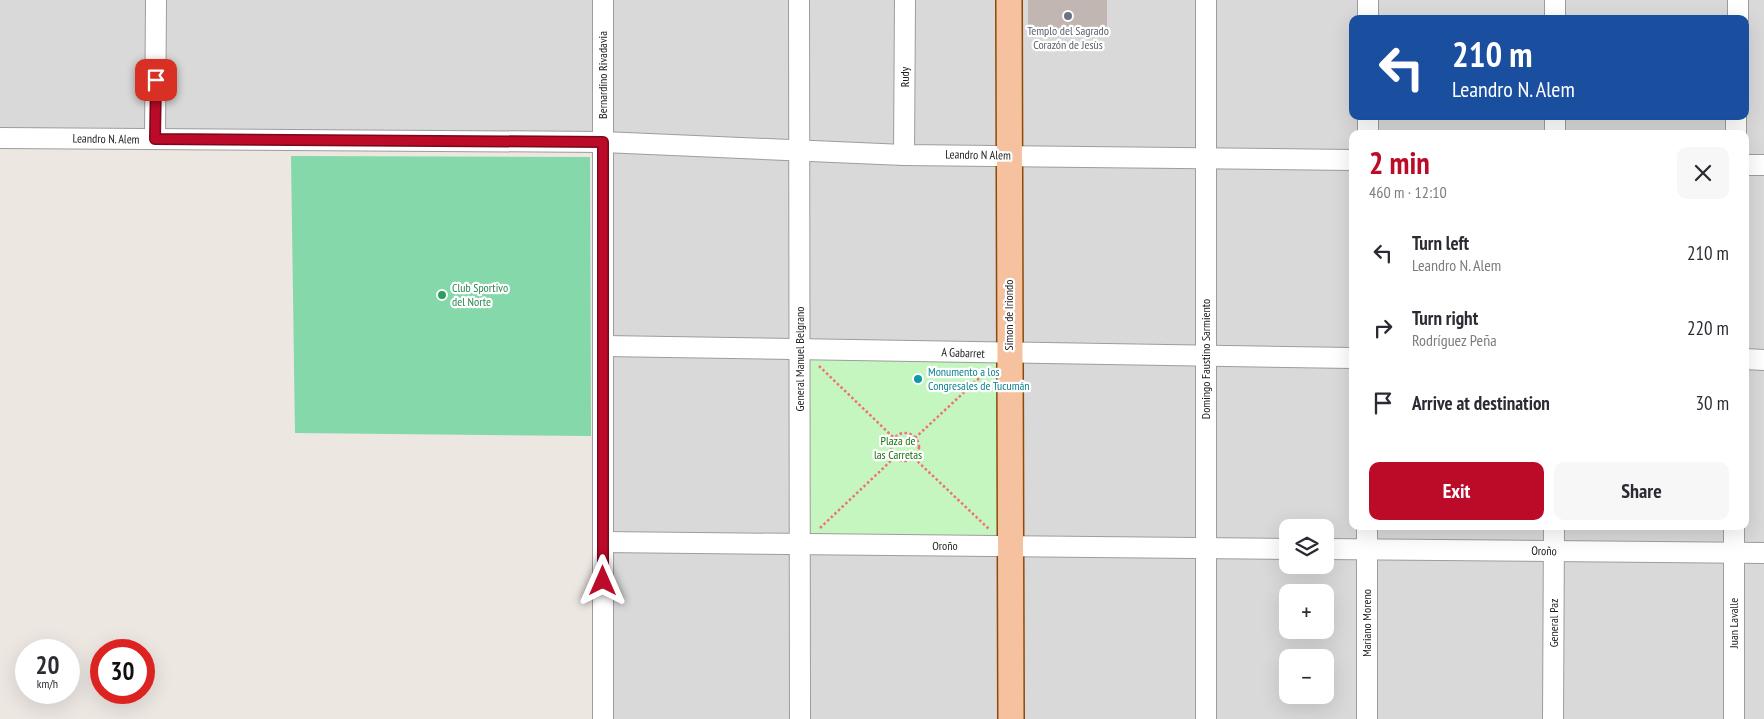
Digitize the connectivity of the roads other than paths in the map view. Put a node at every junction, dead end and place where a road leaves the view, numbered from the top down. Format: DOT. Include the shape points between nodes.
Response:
graph roads {
  1 [pos="156,0"];
  2 [pos="603,0"];
  3 [pos="799,0"];
  4 [pos="906,0"];
  5 [pos="1009,0"];
  6 [pos="1206,0"];
  7 [pos="1368,0"];
  8 [pos="1555,0"];
  9 [pos="1738,0"];
  10 [pos="1368,15"];
  11 [pos="1555,15"];
  12 [pos="1738,15"];
  13 [pos="0,138"];
  14 [pos="155,139"];
  15 [pos="603,142"];
  16 [pos="799,152"];
  17 [pos="904,155"];
  18 [pos="1008,156"];
  19 [pos="1206,158"];
  20 [pos="1349,160"];
  21 [pos="1749,165"];
  22 [pos="1764,165"];
  23 [pos="604,346"];
  24 [pos="807,355"];
  25 [pos="1206,356"];
  26 [pos="1349,358"];
  27 [pos="1749,359"];
  28 [pos="1001,360"];
  29 [pos="1764,360"];
  30 [pos="1368,530"];
  31 [pos="1554,530"];
  32 [pos="1734,530"];
  33 [pos="807,539"];
  34 [pos="1002,539"];
  35 [pos="603,542"];
  36 [pos="1206,548"];
  37 [pos="1279,549"];
  38 [pos="1334,549"];
  39 [pos="1367,550"];
  40 [pos="1554,552"];
  41 [pos="1734,553"];
  42 [pos="1764,553"];
  43 [pos="603,719"];
  44 [pos="800,719"];
  45 [pos="1011,719"];
  46 [pos="1206,719"];
  47 [pos="1367,719"];
  48 [pos="1553,719"];
  49 [pos="1734,719"];
  1 -- 14 [label="street"];
  2 -- 15 [label="street, Bernardino Rivadavia"];
  3 -- 16 [label="street, General Manuel Belgrano"];
  4 -- 17 [label="street, Rudy"];
  5 -- 18 [label="main road, Simon de Iriondo"];
  6 -- 19 [label="street, Domingo Faustino Sarmiento"];
  7 -- 10 [label="street"];
  8 -- 11 [label="street"];
  9 -- 12 [label="street"];
  13 -- 14 [label="street, Leandro N. Alem"];
  14 -- 15 [label="street, Leandro N. Alem"];
  15 -- 16 [label="street, Leandro N Alem"];
  15 -- 23 [label="street, Bernardino Rivadavia"];
  16 -- 17 [label="street, Leandro N Alem"];
  16 -- 24 [label="street, General Manuel Belgrano"];
  17 -- 18 [label="street, Leandro N Alem"];
  18 -- 19 [label="street, Leandro N Alem"];
  18 -- 28 [label="main road, Simon de Iriondo"];
  19 -- 20 [label="street, Leandro N Alem"];
  19 -- 25 [label="street, Domingo Faustino Sarmiento"];
  21 -- 22 [label="street"];
  23 -- 24 [label="street, A Gabarret"];
  23 -- 35 [label="street, Bernardino Rivadavia"];
  24 -- 28 [label="street, A Gabarret"];
  24 -- 33 [label="street, General Manuel Belgrano"];
  25 -- 26 [label="street, A Gabarret"];
  25 -- 28 [label="street, A Gabarret"];
  25 -- 36 [label="street, Domingo Faustino Sarmiento"];
  27 -- 29 [label="street"];
  28 -- 34 [label="main road, Simon de Iriondo"];
  30 -- 39 [label="street, Mariano Moreno"];
  31 -- 40 [label="street, General Paz"];
  32 -- 41 [label="street, Juan Lavalle"];
  33 -- 34 [label="street, Oroño"];
  33 -- 35 [label="street, Oroño"];
  33 -- 44 [label="street, General Manuel Belgrano"];
  34 -- 36 [label="street, Oroño"];
  34 -- 45 [label="main road, Simon de Iriondo"];
  35 -- 43 [label="street, Bernardino Rivadavia"];
  36 -- 37 [label="street, Oroño"];
  36 -- 46 [label="street, Domingo Faustino Sarmiento"];
  38 -- 39 [label="street, Oroño"];
  39 -- 40 [label="street, Oroño"];
  39 -- 47 [label="street, Mariano Moreno"];
  40 -- 41 [label="street, Oroño"];
  40 -- 48 [label="street, General Paz"];
  41 -- 42 [label="street, Oroño"];
  41 -- 49 [label="street, Juan Lavalle"];
}
